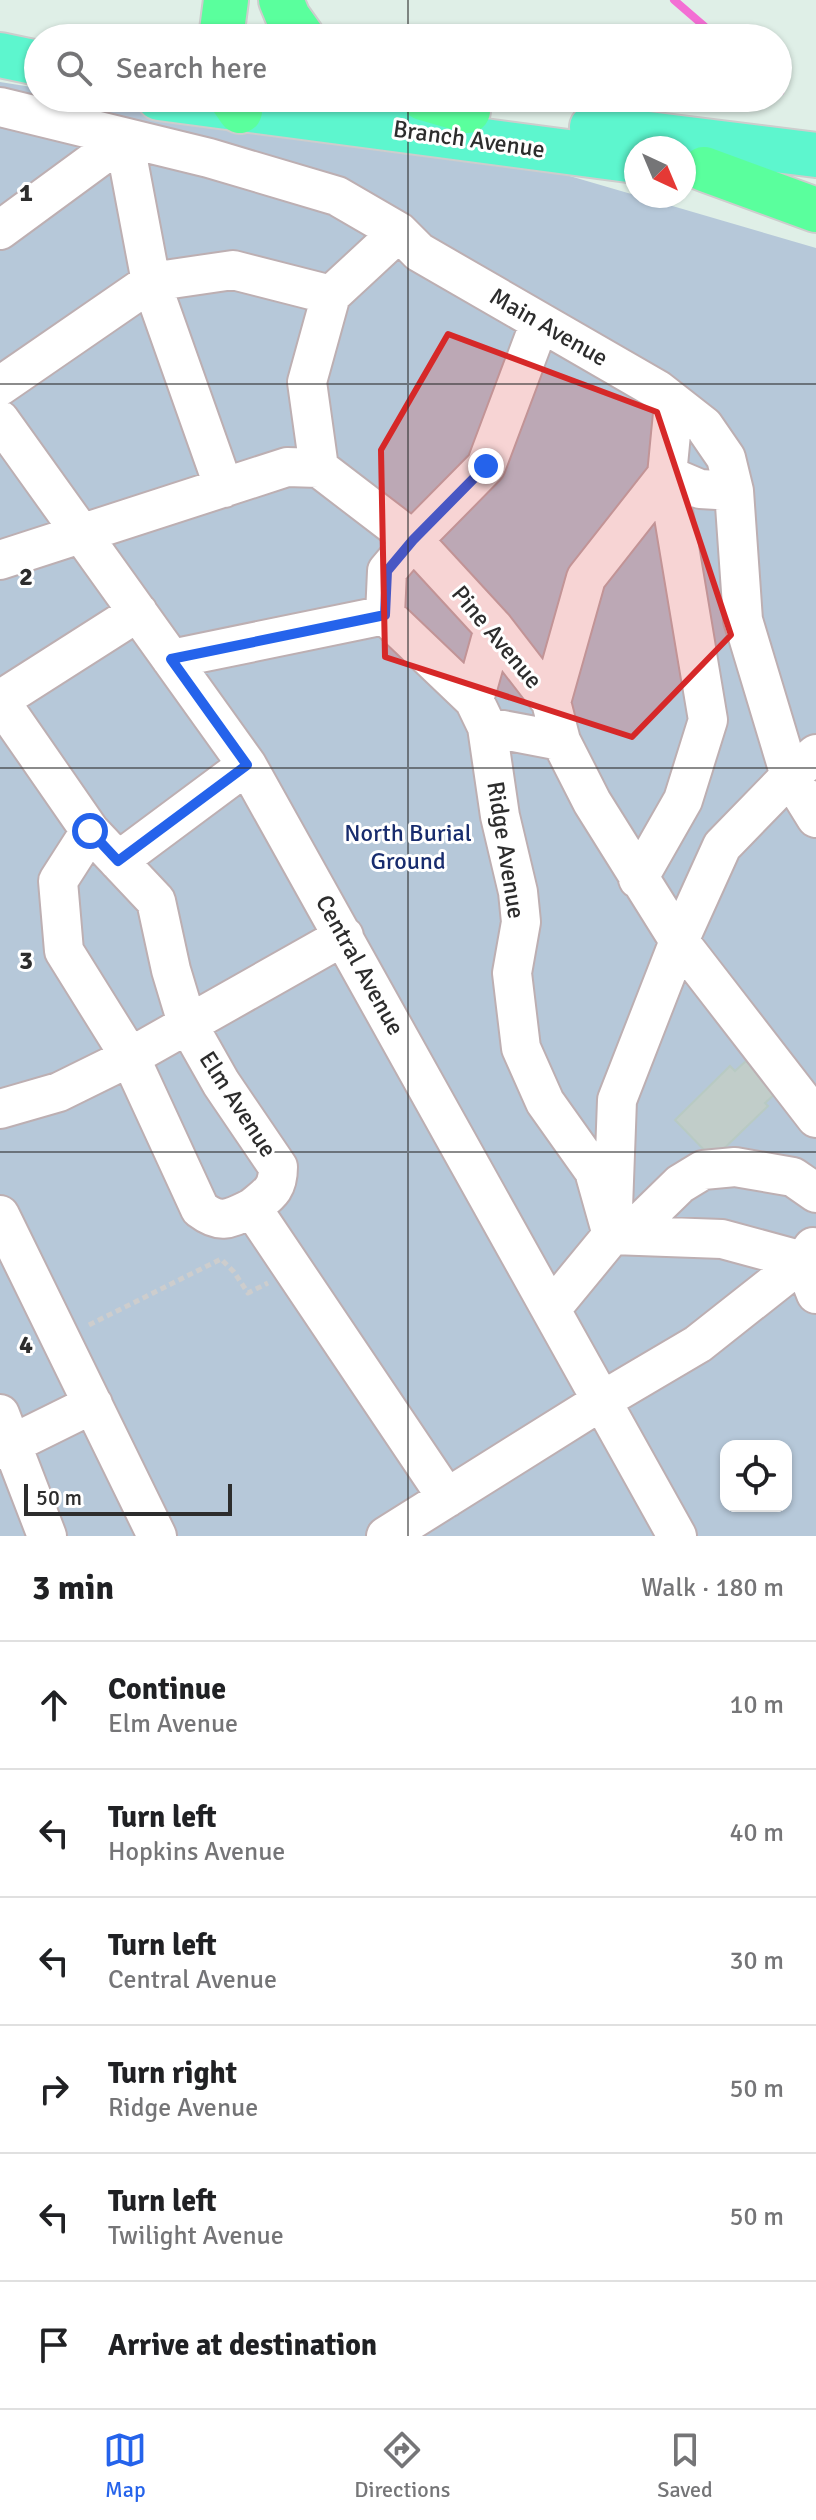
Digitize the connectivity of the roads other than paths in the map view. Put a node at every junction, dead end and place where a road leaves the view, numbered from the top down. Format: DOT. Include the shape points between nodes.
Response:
graph roads {
  1 [pos="226,0"];
  2 [pos="281,0"];
  3 [pos="223,24"];
  4 [pos="293,24"];
  5 [pos="0,55"];
  6 [pos="24,60"];
  7 [pos="0,107"];
  8 [pos="292,112"];
  9 [pos="476,112"];
  10 [pos="124,139"];
  11 [pos="816,155"];
  12 [pos="624,159"];
  13 [pos="696,168"];
  14 [pos="696,169"];
  15 [pos="816,184"];
  16 [pos="816,210"];
  17 [pos="0,230"];
  18 [pos="399,232"];
  19 [pos="151,282"];
  20 [pos="331,295"];
  21 [pos="540,322"];
  22 [pos="0,386"];
  23 [pos="674,403"];
  24 [pos="0,420"];
  25 [pos="319,468"];
  26 [pos="667,475"];
  27 [pos="224,488"];
  28 [pos="734,491"];
  29 [pos="82,535"];
  30 [pos="413,540"];
  31 [pos="0,560"];
  32 [pos="138,612"];
  33 [pos="385,615"];
  34 [pos="494,628"];
  35 [pos="171,659"];
  36 [pos="0,701"];
  37 [pos="551,702"];
  38 [pos="480,714"];
  39 [pos="561,741"];
  40 [pos="247,765"];
  41 [pos="803,765"];
  42 [pos="816,818"];
  43 [pos="90,831"];
  44 [pos="118,861"];
  45 [pos="638,879"];
  46 [pos="344,936"];
  47 [pos="679,941"];
  48 [pos="187,1023"];
  49 [pos="130,1057"];
  50 [pos="0,1109"];
  51 [pos="816,1118"];
  52 [pos="816,1193"];
  53 [pos="252,1208"];
  54 [pos="0,1215"];
  55 [pos="612,1235"];
  56 [pos="812,1266"];
  57 [pos="552,1308"];
  58 [pos="603,1400"];
  59 [pos="93,1404"];
  60 [pos="4,1436"];
  61 [pos="447,1498"];
  62 [pos="47,1536"];
  63 [pos="157,1536"];
  64 [pos="386,1536"];
  65 [pos="677,1536"];
  1 -- 3 [label="highway"];
  2 -- 4 [label="highway"];
  5 -- 6 [label="main road"];
  7 -- 10 [label="lane, Main Avenue"];
  8 -- 12 [label="main road, Branch Avenue"];
  9 -- 11 [label="main road, Branch Avenue"];
  10 -- 17 [label="lane"];
  10 -- 18 [label="lane, Main Avenue" via="337,196"];
  10 -- 19 [label="lane"];
  13 -- 15 [label="main road"];
  14 -- 16 [label="highway"];
  18 -- 20 [label="lane"];
  18 -- 21 [label="lane, Main Avenue" via="419,252"];
  19 -- 20 [label="lane" via="233,270"];
  19 -- 22 [label="lane"];
  19 -- 27 [label="lane"];
  20 -- 25 [label="lane" via="307,382"];
  21 -- 23 [label="lane, Main Avenue"];
  21 -- 30 [label="lane" via="486,466"];
  23 -- 26 [label="lane"];
  23 -- 28 [label="lane, Main Avenue" via="704,426 726,458"];
  24 -- 29 [label="lane, Central Avenue"];
  25 -- 27 [label="lane" via="287,467"];
  25 -- 30 [label="lane, Pine Avenue"];
  26 -- 28 [label="lane" via="700,489"];
  26 -- 37 [label="lane" via="586,578"];
  26 -- 45 [label="lane" via="708,720 683,800"];
  27 -- 29 [label="lane"];
  28 -- 41 [label="lane, Main Avenue" via="743,620"];
  29 -- 31 [label="lane"];
  29 -- 32 [label="lane, Central Avenue"];
  30 -- 33 [label="lane" via="387,571"];
  30 -- 34 [label="lane, Pine Avenue"];
  32 -- 35 [label="lane, Central Avenue"];
  32 -- 36 [label="lane"];
  33 -- 35 [label="lane"];
  33 -- 38 [label="lane"];
  34 -- 37 [label="lane, Pine Avenue"];
  34 -- 38 [label="lane"];
  35 -- 40 [label="lane, Central Avenue"];
  36 -- 43 [label="lane, Elm Avenue"];
  37 -- 39 [label="lane, Pine Avenue"];
  38 -- 39 [label="lane"];
  38 -- 55 [label="lane, Ridge Avenue" via="518,892 521,922 512,973 521,1048 545,1102 594,1171"];
  39 -- 45 [label="lane, Pine Avenue"];
  40 -- 44 [label="lane"];
  40 -- 46 [label="lane, Central Avenue"];
  41 -- 42 [label="lane, Main Avenue"];
  41 -- 47 [label="lane" via="722,846"];
  43 -- 44 [label="lane, Elm Avenue"];
  43 -- 49 [label="lane" via="58,881 64,951"];
  44 -- 48 [label="lane, Elm Avenue" via="156,901"];
  45 -- 47 [label="lane, Pine Avenue"];
  46 -- 48 [label="lane"];
  46 -- 57 [label="lane, Central Avenue"];
  47 -- 51 [label="lane, Pine Avenue"];
  47 -- 55 [label="lane" via="617,1100"];
  48 -- 49 [label="lane"];
  48 -- 53 [label="lane, Elm Avenue" via="278,1167 278,1182"];
  49 -- 50 [label="lane" via="59,1092"];
  49 -- 53 [label="lane" via="200,1209 214,1219 230,1219"];
  52 -- 55 [label="lane" via="793,1177 735,1167 703,1170 680,1184 637,1226"];
  53 -- 61 [label="lane"];
  54 -- 59 [label="lane"];
  55 -- 56 [label="lane" via="722,1239"];
  55 -- 57 [label="lane"];
  56 -- 58 [label="lane" via="698,1344"];
  57 -- 58 [label="lane, Central Avenue"];
  58 -- 61 [label="lane"];
  58 -- 65 [label="lane, Central Avenue"];
  59 -- 60 [label="lane"];
  59 -- 63 [label="lane"];
  60 -- 62 [label="lane"];
  61 -- 64 [label="lane"];
}
